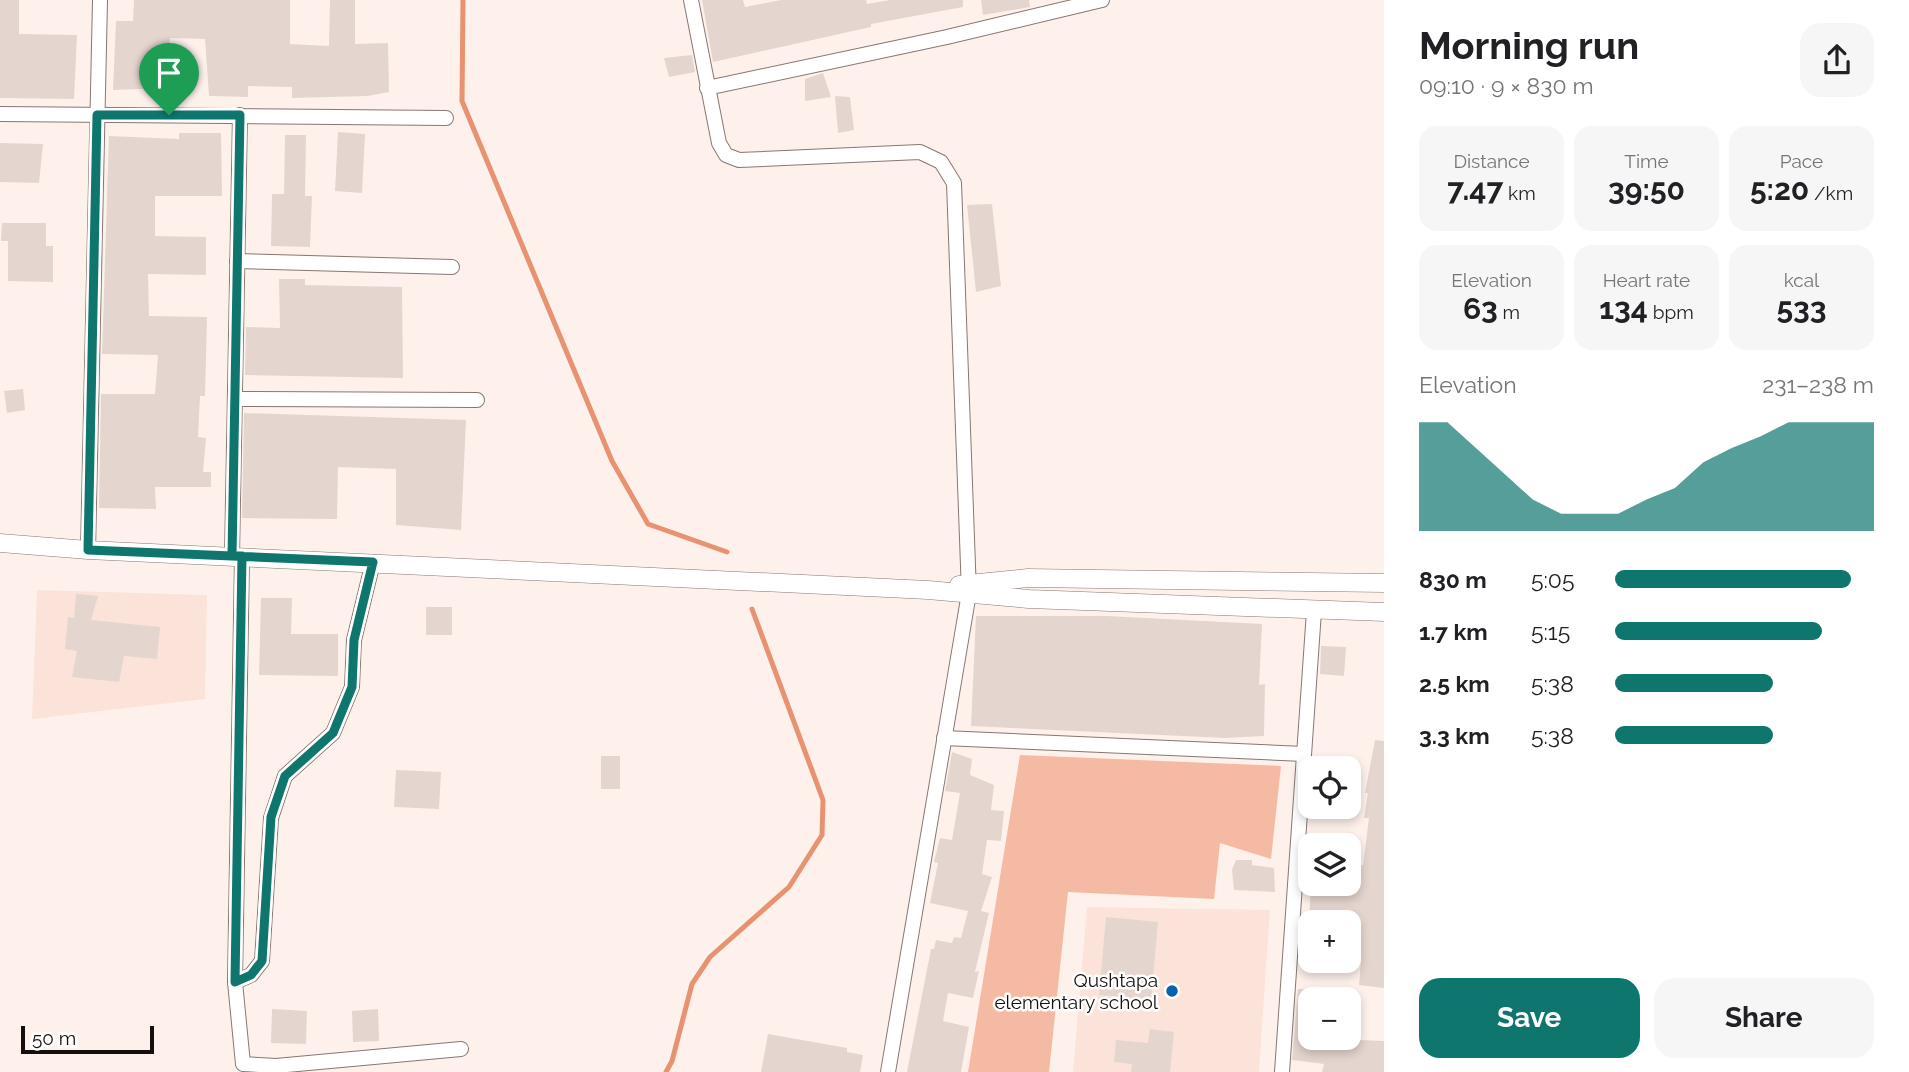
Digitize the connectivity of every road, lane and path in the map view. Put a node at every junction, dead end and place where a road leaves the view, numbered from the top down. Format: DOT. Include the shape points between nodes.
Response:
graph roads {
  1 [pos="100,0"];
  2 [pos="691,0"];
  3 [pos="1102,0"];
  4 [pos="1043,7"];
  5 [pos="707,88"];
  6 [pos="0,114"];
  7 [pos="97,115"];
  8 [pos="240,115"];
  9 [pos="446,118"];
  10 [pos="237,261"];
  11 [pos="452,267"];
  12 [pos="234,399"];
  13 [pos="477,400"];
  14 [pos="0,543"];
  15 [pos="88,550"];
  16 [pos="237,556"];
  17 [pos="373,562"];
  18 [pos="1384,583"];
  19 [pos="968,589"];
  20 [pos="1314,611"];
  21 [pos="1384,612"];
  22 [pos="944,738"];
  23 [pos="1304,754"];
  24 [pos="235,982"];
  25 [pos="461,1049"];
  26 [pos="243,1068"];
  27 [pos="888,1072"];
  28 [pos="1282,1072"];
  1 -- 7 [label="street"];
  2 -- 5 [label="street"];
  3 -- 4 [label="street"];
  4 -- 5 [label="street"];
  5 -- 19 [label="street" via="719,143 726,155 739,160 920,152 949,172 956,195"];
  6 -- 7 [label="street"];
  7 -- 8 [label="street"];
  7 -- 15 [label="street"];
  8 -- 9 [label="street"];
  8 -- 10 [label="street"];
  10 -- 11 [label="street"];
  10 -- 12 [label="street"];
  12 -- 13 [label="street"];
  12 -- 16 [label="street"];
  14 -- 15 [label="street"];
  15 -- 16 [label="street"];
  16 -- 17 [label="street"];
  16 -- 24 [label="street"];
  17 -- 19 [label="street"];
  17 -- 24 [label="street" via="354,640 352,687 333,733 285,776 271,817 262,961 251,975"];
  18 -- 19 [label="street" via="1028,578"];
  19 -- 20 [label="street"];
  19 -- 22 [label="street"];
  20 -- 21 [label="street"];
  20 -- 23 [label="street"];
  22 -- 23 [label="street"];
  22 -- 27 [label="street"];
  23 -- 28 [label="street"];
  24 -- 26 [label="street"];
  25 -- 26 [label="street"];
}
